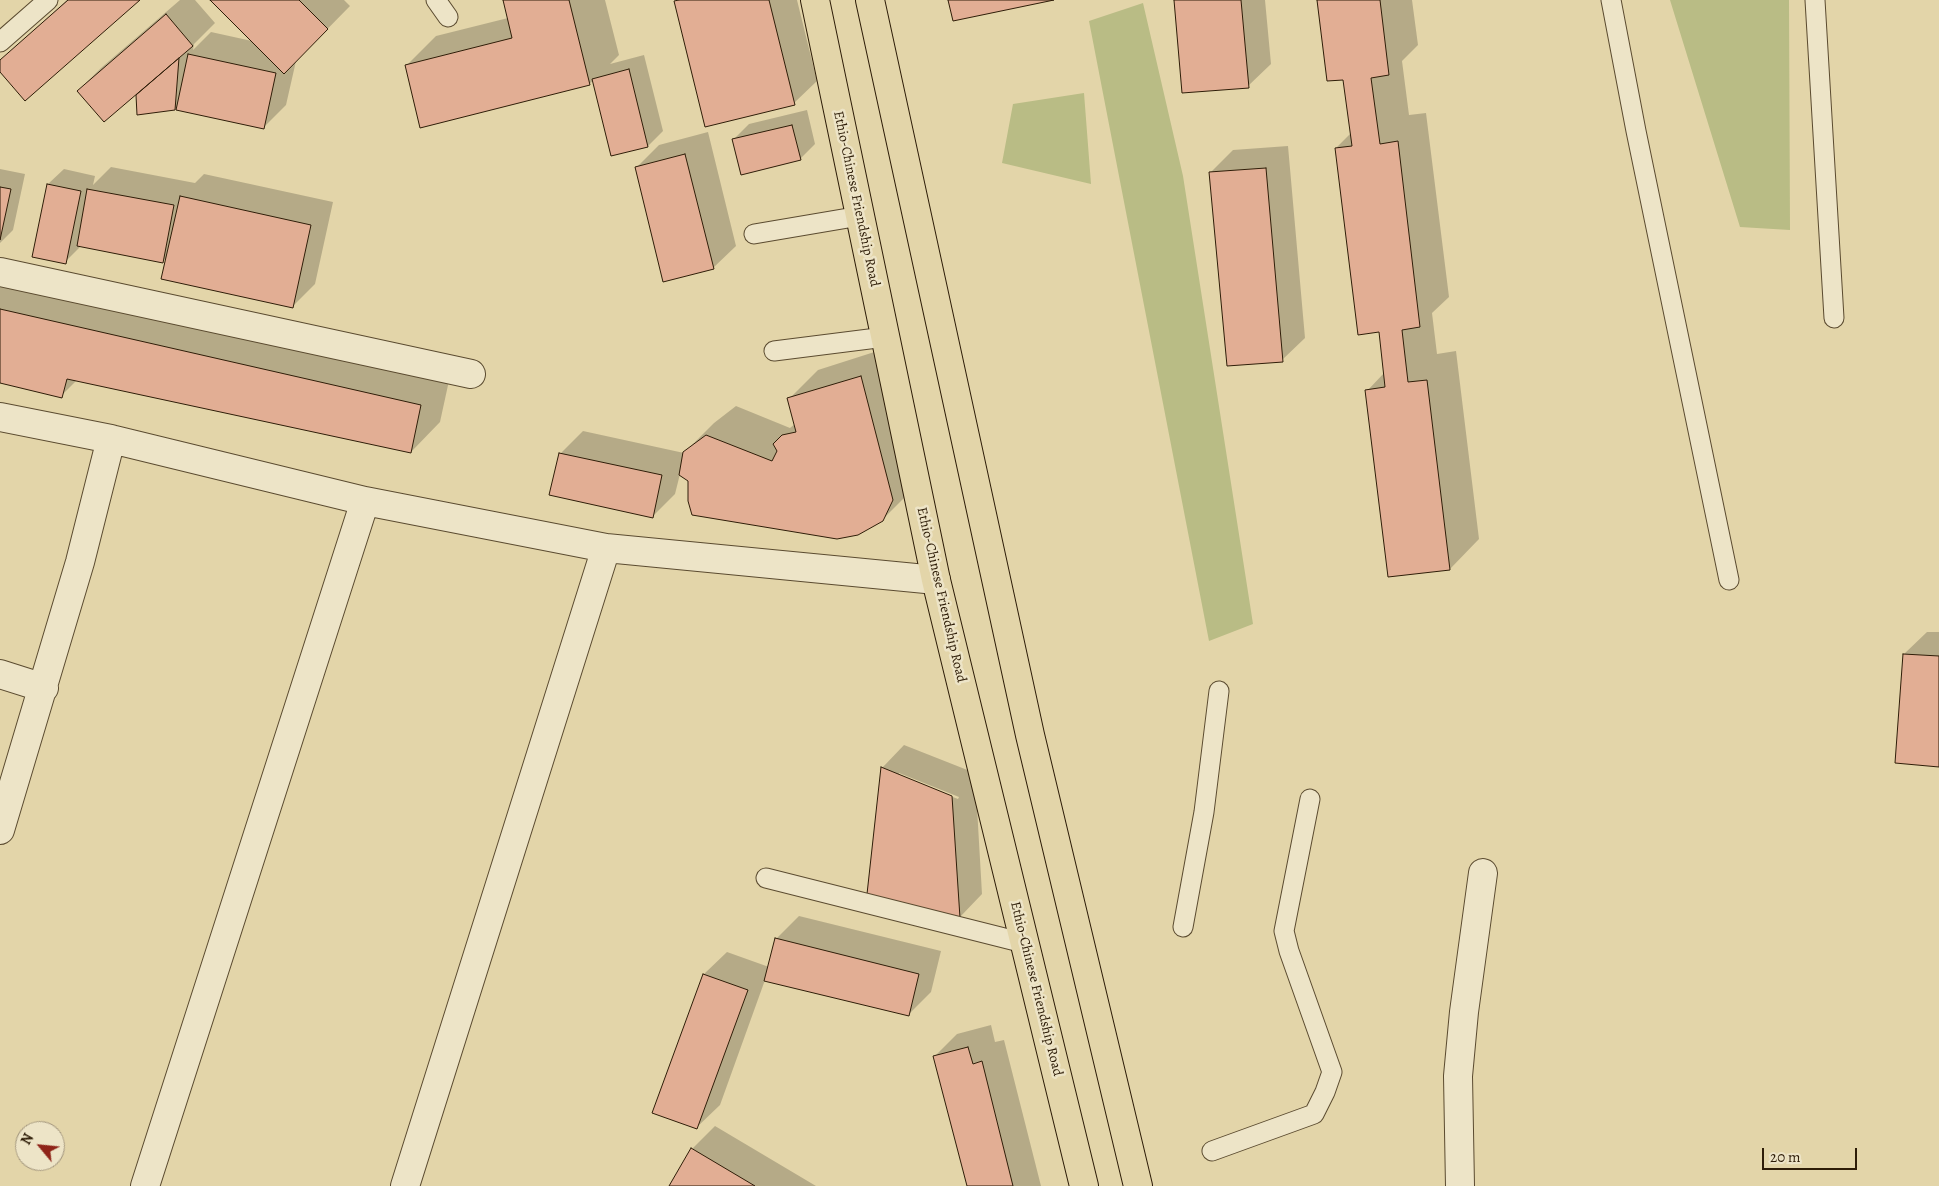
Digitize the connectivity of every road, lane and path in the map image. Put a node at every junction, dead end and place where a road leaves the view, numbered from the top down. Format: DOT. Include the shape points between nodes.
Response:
graph roads {
  1 [pos="48,0"];
  2 [pos="436,0"];
  3 [pos="815,0"];
  4 [pos="870,0"];
  5 [pos="1611,0"];
  6 [pos="1815,0"];
  7 [pos="448,17"];
  8 [pos="0,42"];
  9 [pos="860,216"];
  10 [pos="754,234"];
  11 [pos="0,272"];
  12 [pos="1834,318"];
  13 [pos="885,338"];
  14 [pos="774,351"];
  15 [pos="471,374"];
  16 [pos="0,417"];
  17 [pos="111,439"];
  18 [pos="365,501"];
  19 [pos="606,548"];
  20 [pos="936,580"];
  21 [pos="1729,580"];
  22 [pos="0,674"];
  23 [pos="44,688"];
  24 [pos="1219,691"];
  25 [pos="1310,799"];
  26 [pos="0,830"];
  27 [pos="1483,873"];
  28 [pos="766,878"];
  29 [pos="1183,927"];
  30 [pos="1024,943"];
  31 [pos="1212,1151"];
  32 [pos="145,1186"];
  33 [pos="405,1186"];
  34 [pos="1084,1186"];
  35 [pos="1138,1186"];
  36 [pos="1460,1186"];
  1 -- 8 [label="lane"];
  2 -- 7 [label="lane"];
  3 -- 9 [label="main road, Ethio-Chinese Friendship Road"];
  4 -- 35 [label="main road" via="1030,735"];
  5 -- 21 [label="lane"];
  6 -- 12 [label="lane"];
  9 -- 10 [label="lane"];
  9 -- 13 [label="main road, Ethio-Chinese Friendship Road"];
  11 -- 15 [label="street"];
  13 -- 14 [label="lane"];
  13 -- 20 [label="main road, Ethio-Chinese Friendship Road"];
  16 -- 17 [label="street"];
  17 -- 18 [label="street"];
  17 -- 23 [label="street"];
  18 -- 19 [label="street"];
  18 -- 32 [label="street"];
  19 -- 20 [label="street"];
  19 -- 33 [label="street"];
  20 -- 30 [label="main road, Ethio-Chinese Friendship Road"];
  22 -- 23 [label="street"];
  23 -- 26 [label="street"];
  24 -- 29 [label="lane" via="1204,812"];
  25 -- 31 [label="lane" via="1284,931 1332,1072 1314,1114"];
  27 -- 36 [label="street" via="1458,1076"];
  28 -- 30 [label="lane"];
  30 -- 34 [label="main road, Ethio-Chinese Friendship Road"];
}
